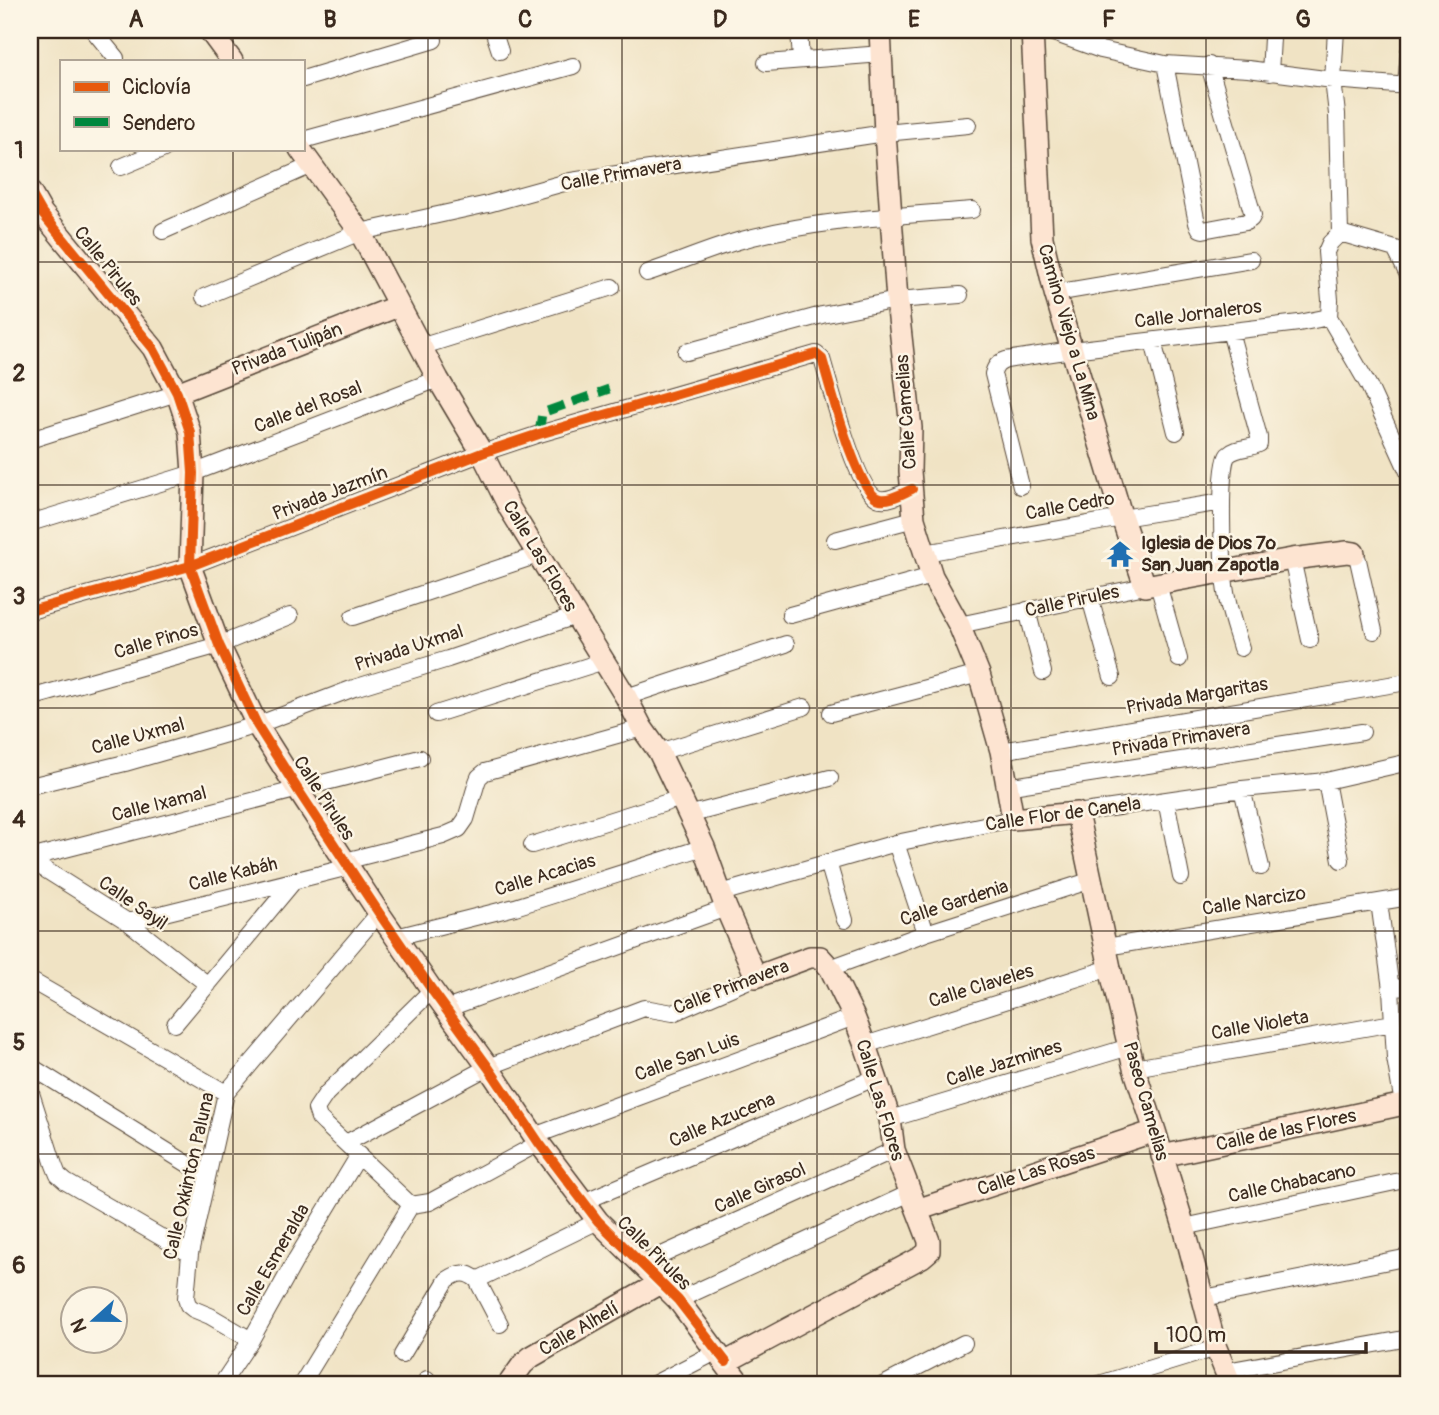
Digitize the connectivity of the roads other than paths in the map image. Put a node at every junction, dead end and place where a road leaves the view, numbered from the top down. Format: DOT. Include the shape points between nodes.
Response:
graph roads {
  1 [pos="93,30"];
  2 [pos="209,30"];
  3 [pos="494,30"];
  4 [pos="799,30"];
  5 [pos="880,30"];
  6 [pos="1032,30"];
  7 [pos="1045,30"];
  8 [pos="1269,30"];
  9 [pos="1336,30"];
  10 [pos="434,40"];
  11 [pos="500,51"];
  12 [pos="1409,52"];
  13 [pos="882,54"];
  14 [pos="116,58"];
  15 [pos="231,60"];
  16 [pos="801,60"];
  17 [pos="766,63"];
  18 [pos="1165,64"];
  19 [pos="1209,65"];
  20 [pos="573,66"];
  21 [pos="1270,73"];
  22 [pos="304,79"];
  23 [pos="1333,80"];
  24 [pos="1408,85"];
  25 [pos="968,125"];
  26 [pos="885,133"];
  27 [pos="304,141"];
  28 [pos="162,150"];
  29 [pos="306,157"];
  30 [pos="121,167"];
  31 [pos="30,192"];
  32 [pos="972,210"];
  33 [pos="892,216"];
  34 [pos="163,230"];
  35 [pos="360,232"];
  36 [pos="1335,238"];
  37 [pos="1402,251"];
  38 [pos="1251,260"];
  39 [pos="647,273"];
  40 [pos="1409,277"];
  41 [pos="612,287"];
  42 [pos="1055,293"];
  43 [pos="960,295"];
  44 [pos="204,297"];
  45 [pos="897,300"];
  46 [pos="398,306"];
  47 [pos="1329,317"];
  48 [pos="1230,331"];
  49 [pos="1153,341"];
  50 [pos="420,347"];
  51 [pos="1072,350"];
  52 [pos="687,352"];
  53 [pos="438,379"];
  54 [pos="177,393"];
  55 [pos="1176,432"];
  56 [pos="30,440"];
  57 [pos="482,453"];
  58 [pos="193,473"];
  59 [pos="1409,474"];
  60 [pos="1021,486"];
  61 [pos="912,489"];
  62 [pos="1222,502"];
  63 [pos="1122,518"];
  64 [pos="914,519"];
  65 [pos="30,523"];
  66 [pos="835,540"];
  67 [pos="925,553"];
  68 [pos="1354,554"];
  69 [pos="538,555"];
  70 [pos="1292,559"];
  71 [pos="190,566"];
  72 [pos="1224,572"];
  73 [pos="932,576"];
  74 [pos="1151,585"];
  75 [pos="1090,598"];
  76 [pos="30,611"];
  77 [pos="1027,611"];
  78 [pos="790,615"];
  79 [pos="290,616"];
  80 [pos="576,616"];
  81 [pos="353,617"];
  82 [pos="959,625"];
  83 [pos="1374,631"];
  84 [pos="1310,640"];
  85 [pos="786,644"];
  86 [pos="219,645"];
  87 [pos="1241,648"];
  88 [pos="1179,659"];
  89 [pos="604,661"];
  90 [pos="1044,672"];
  91 [pos="979,674"];
  92 [pos="1112,677"];
  93 [pos="1401,683"];
  94 [pos="626,697"];
  95 [pos="30,698"];
  96 [pos="804,707"];
  97 [pos="831,713"];
  98 [pos="436,715"];
  99 [pos="257,725"];
  100 [pos="642,728"];
  101 [pos="1362,732"];
  102 [pos="1001,751"];
  103 [pos="659,752"];
  104 [pos="420,758"];
  105 [pos="1409,762"];
  106 [pos="830,778"];
  107 [pos="1326,781"];
  108 [pos="30,786"];
  109 [pos="1006,787"];
  110 [pos="1241,789"];
  111 [pos="298,790"];
  112 [pos="1166,800"];
  113 [pos="685,806"];
  114 [pos="1077,813"];
  115 [pos="1013,819"];
  116 [pos="896,843"];
  117 [pos="532,845"];
  118 [pos="704,847"];
  119 [pos="30,859"];
  120 [pos="1341,860"];
  121 [pos="828,862"];
  122 [pos="347,864"];
  123 [pos="1261,867"];
  124 [pos="1181,877"];
  125 [pos="1092,880"];
  126 [pos="294,881"];
  127 [pos="1409,897"];
  128 [pos="724,901"];
  129 [pos="1379,902"];
  130 [pos="379,913"];
  131 [pos="845,920"];
  132 [pos="128,922"];
  133 [pos="926,933"];
  134 [pos="396,937"];
  135 [pos="1105,947"];
  136 [pos="823,962"];
  137 [pos="1110,968"];
  138 [pos="756,977"];
  139 [pos="30,980"];
  140 [pos="208,985"];
  141 [pos="1409,986"];
  142 [pos="1391,989"];
  143 [pos="432,990"];
  144 [pos="446,1009"];
  145 [pos="854,1017"];
  146 [pos="1393,1023"];
  147 [pos="175,1024"];
  148 [pos="865,1045"];
  149 [pos="1132,1058"];
  150 [pos="30,1066"];
  151 [pos="488,1068"];
  152 [pos="877,1077"];
  153 [pos="30,1090"];
  154 [pos="226,1093"];
  155 [pos="1406,1103"];
  156 [pos="890,1119"];
  157 [pos="1155,1131"];
  158 [pos="537,1139"];
  159 [pos="346,1143"];
  160 [pos="894,1150"];
  161 [pos="359,1155"];
  162 [pos="1162,1156"];
  163 [pos="207,1176"];
  164 [pos="1409,1179"];
  165 [pos="583,1202"];
  166 [pos="914,1202"];
  167 [pos="411,1205"];
  168 [pos="598,1221"];
  169 [pos="1184,1227"];
  170 [pos="190,1254"];
  171 [pos="1409,1257"];
  172 [pos="642,1264"];
  173 [pos="471,1277"];
  174 [pos="660,1283"];
  175 [pos="1204,1298"];
  176 [pos="678,1300"];
  177 [pos="500,1324"];
  178 [pos="1409,1338"];
  179 [pos="251,1340"];
  180 [pos="964,1343"];
  181 [pos="1216,1348"];
  182 [pos="402,1355"];
  183 [pos="721,1357"];
  184 [pos="1228,1378"];
  185 [pos="221,1385"];
  186 [pos="301,1385"];
  187 [pos="508,1385"];
  188 [pos="652,1385"];
  189 [pos="741,1385"];
  190 [pos="883,1385"];
  191 [pos="1096,1385"];
  1 -- 14 [label="street"];
  2 -- 15 [label="street"];
  3 -- 11 [label="street"];
  4 -- 16 [label="street"];
  5 -- 13 [label="street, Calle Camelias"];
  6 -- 42 [label="street, Camino Viejo a La Mina" via="1042,238"];
  7 -- 18 [label="street" via="1101,50"];
  8 -- 21 [label="street"];
  9 -- 23 [label="street"];
  10 -- 22 [label="street"];
  12 -- 24 [label="street"];
  13 -- 16 [label="street"];
  13 -- 26 [label="street, Calle Camelias"];
  16 -- 17 [label="street"];
  18 -- 19 [label="street"];
  18 -- 19 [label="street" via="1197,223 1203,230 1245,222 1253,215"];
  19 -- 21 [label="street"];
  20 -- 27 [label="street"];
  21 -- 23 [label="street"];
  23 -- 24 [label="street"];
  23 -- 36 [label="street" via="1337,114"];
  25 -- 26 [label="street, Calle Primavera"];
  26 -- 33 [label="street, Calle Camelias"];
  26 -- 35 [label="street, Calle Primavera" via="571,181"];
  28 -- 30 [label="street"];
  29 -- 34 [label="street"];
  29 -- 35 [label="street, Calle Las Flores"];
  31 -- 54 [label="street, Calle Pirules" via="42,213 153,348"];
  32 -- 33 [label="street"];
  33 -- 39 [label="street" via="739,241"];
  33 -- 45 [label="street, Calle Camelias"];
  35 -- 44 [label="street, Calle Primavera"];
  35 -- 46 [label="street, Calle Las Flores"];
  36 -- 37 [label="street"];
  36 -- 47 [label="street" via="1326,252"];
  37 -- 40 [label="street"];
  38 -- 42 [label="street"];
  41 -- 50 [label="street"];
  42 -- 51 [label="street, Camino Viejo a La Mina"];
  43 -- 45 [label="street"];
  45 -- 52 [label="street"];
  45 -- 61 [label="street, Calle Camelias" via="911,428"];
  46 -- 50 [label="street, Calle Las Flores"];
  46 -- 54 [label="street, Privada Tulipán"];
  47 -- 48 [label="street, Calle Jornaleros"];
  47 -- 59 [label="street" via="1369,386"];
  48 -- 49 [label="street, Calle Jornaleros"];
  48 -- 62 [label="street" via="1259,444 1228,455"];
  49 -- 51 [label="street, Calle Jornaleros"];
  49 -- 55 [label="street"];
  50 -- 53 [label="street, Calle Las Flores"];
  51 -- 60 [label="street, Calle Jornaleros" via="1006,360 995,367"];
  51 -- 63 [label="street, Camino Viejo a La Mina"];
  53 -- 57 [label="street, Calle Las Flores"];
  53 -- 58 [label="street, Calle del Rosal"];
  54 -- 56 [label="street"];
  54 -- 58 [label="street, Calle Pirules" via="190,432"];
  57 -- 61 [label="street, Privada Jazmín" via="816,354 822,359 845,437 868,489 881,499"];
  57 -- 69 [label="street, Calle Las Flores"];
  57 -- 71 [label="street, Privada Jazmín"];
  58 -- 65 [label="street, Calle del Rosal"];
  58 -- 71 [label="street, Calle Pirules"];
  61 -- 64 [label="street, Calle Camelias"];
  62 -- 63 [label="street, Calle Cedro"];
  62 -- 72 [label="street"];
  63 -- 67 [label="street, Calle Cedro"];
  63 -- 74 [label="street, Camino Viejo a La Mina"];
  64 -- 66 [label="street"];
  64 -- 67 [label="street, Calle Camelias"];
  67 -- 73 [label="street, Calle Camelias"];
  68 -- 70 [label="street, Calle Pirules"];
  68 -- 83 [label="street, Calle Pirules"];
  69 -- 80 [label="street, Calle Las Flores"];
  69 -- 81 [label="street"];
  70 -- 72 [label="street, Calle Pirules"];
  70 -- 84 [label="street"];
  71 -- 76 [label="street"];
  71 -- 86 [label="street, Calle Pirules"];
  72 -- 74 [label="street, Calle Pirules"];
  72 -- 87 [label="street"];
  73 -- 78 [label="street"];
  73 -- 82 [label="street, Calle Camelias"];
  74 -- 75 [label="street, Calle Pirules"];
  74 -- 88 [label="street"];
  75 -- 77 [label="street, Calle Pirules"];
  75 -- 92 [label="street"];
  77 -- 82 [label="street, Calle Pirules"];
  77 -- 90 [label="street"];
  79 -- 86 [label="street, Calle Pinos"];
  80 -- 89 [label="street, Calle Las Flores"];
  80 -- 99 [label="street, Privada Uxmal" via="354,688"];
  82 -- 91 [label="street, Calle Camelias"];
  85 -- 94 [label="street"];
  86 -- 95 [label="street, Calle Pinos"];
  86 -- 99 [label="street, Calle Pirules"];
  89 -- 94 [label="street, Calle Las Flores"];
  89 -- 98 [label="street"];
  91 -- 97 [label="street"];
  91 -- 102 [label="street, Calle Camelias"];
  93 -- 102 [label="street, Privada Margaritas"];
  94 -- 100 [label="street, Calle Las Flores"];
  96 -- 103 [label="street"];
  99 -- 108 [label="street, Calle Uxmal"];
  99 -- 111 [label="street, Calle Pirules"];
  100 -- 103 [label="street, Calle Las Flores"];
  100 -- 122 [label="street, Calle Kabáh" via="485,772 458,829"];
  101 -- 109 [label="street, Privada Primavera"];
  102 -- 109 [label="street, Calle Camelias"];
  103 -- 113 [label="street, Calle Las Flores"];
  104 -- 111 [label="street, Calle Ixamal"];
  105 -- 107 [label="street, Calle Flor de Canela"];
  106 -- 113 [label="street"];
  107 -- 110 [label="street, Calle Flor de Canela"];
  107 -- 120 [label="street"];
  109 -- 115 [label="street, Calle Camelias"];
  110 -- 112 [label="street, Calle Flor de Canela"];
  110 -- 123 [label="street"];
  111 -- 119 [label="street, Calle Ixamal"];
  111 -- 122 [label="street, Calle Pirules"];
  112 -- 114 [label="street, Calle Flor de Canela"];
  112 -- 124 [label="street"];
  113 -- 117 [label="street"];
  113 -- 118 [label="street, Calle Las Flores"];
  114 -- 115 [label="street, Calle Flor de Canela"];
  114 -- 125 [label="street, Paseo Camelias"];
  115 -- 116 [label="street, Calle Flor de Canela"];
  116 -- 121 [label="street, Calle Flor de Canela"];
  116 -- 133 [label="street"];
  118 -- 128 [label="street, Calle Las Flores"];
  118 -- 134 [label="street, Calle Acacias"];
  119 -- 132 [label="street, Calle Sayil"];
  121 -- 128 [label="street, Calle Flor de Canela"];
  121 -- 131 [label="street"];
  122 -- 126 [label="street, Calle Kabáh"];
  122 -- 130 [label="street, Calle Pirules"];
  125 -- 133 [label="street, Calle Gardenia"];
  125 -- 135 [label="street, Paseo Camelias"];
  126 -- 132 [label="street, Calle Kabáh"];
  126 -- 140 [label="street"];
  127 -- 129 [label="street, Calle Narcizo"];
  128 -- 138 [label="street, Calle Las Flores"];
  128 -- 144 [label="street, Calle Flor de Canela"];
  129 -- 135 [label="street, Calle Narcizo"];
  129 -- 142 [label="street"];
  130 -- 134 [label="street, Calle Pirules"];
  130 -- 154 [label="street, Calle Oxkinton Paluna"];
  132 -- 140 [label="street, Calle Sayil"];
  133 -- 136 [label="street, Calle Gardenia"];
  134 -- 143 [label="street, Calle Pirules"];
  135 -- 137 [label="street, Paseo Camelias"];
  136 -- 138 [label="street, Calle Primavera"];
  136 -- 145 [label="street, Calle Las Flores"];
  137 -- 148 [label="street, Calle Claveles"];
  137 -- 149 [label="street, Paseo Camelias"];
  138 -- 151 [label="street, Calle Primavera" via="673,1013 644,1008"];
  139 -- 154 [label="street"];
  140 -- 147 [label="street"];
  141 -- 142 [label="street"];
  142 -- 146 [label="street"];
  143 -- 144 [label="street, Calle Pirules"];
  143 -- 159 [label="street" via="326,1094 316,1110"];
  144 -- 151 [label="street, Calle Pirules"];
  145 -- 148 [label="street, Calle Las Flores"];
  145 -- 158 [label="street, Calle San Luis"];
  146 -- 149 [label="street, Calle Violeta"];
  146 -- 155 [label="street" via="1395,1058"];
  148 -- 152 [label="street, Calle Las Flores"];
  149 -- 156 [label="street, Calle Jazmines"];
  149 -- 157 [label="street, Paseo Camelias"];
  150 -- 163 [label="street"];
  151 -- 158 [label="street, Calle Pirules"];
  151 -- 159 [label="street"];
  152 -- 156 [label="street, Calle Las Flores"];
  152 -- 165 [label="street, Calle Azucena"];
  153 -- 170 [label="street" via="58,1175"];
  154 -- 163 [label="street, Calle Oxkinton Paluna"];
  155 -- 162 [label="street, Calle de las Flores"];
  156 -- 160 [label="street, Calle Las Flores"];
  157 -- 162 [label="street, Paseo Camelias"];
  157 -- 166 [label="street, Calle Las Rosas"];
  158 -- 165 [label="street, Calle Pirules"];
  158 -- 167 [label="street" via="430,1202"];
  159 -- 161 [label="street"];
  160 -- 166 [label="street, Calle Las Flores"];
  160 -- 172 [label="street, Calle Girasol"];
  161 -- 167 [label="street"];
  161 -- 179 [label="street, Calle Esmeralda"];
  162 -- 169 [label="street, Paseo Camelias"];
  163 -- 170 [label="street, Calle Oxkinton Paluna"];
  164 -- 169 [label="street, Calle Chabacano"];
  165 -- 168 [label="street, Calle Pirules"];
  166 -- 176 [label="street"];
  166 -- 183 [label="street, Calle Las Flores" via="929,1241 925,1255"];
  167 -- 186 [label="street"];
  168 -- 172 [label="street, Calle Pirules"];
  168 -- 173 [label="street"];
  169 -- 175 [label="street, Paseo Camelias"];
  170 -- 179 [label="street, Calle Oxkinton Paluna" via="188,1305"];
  171 -- 175 [label="street"];
  172 -- 174 [label="street, Calle Pirules"];
  173 -- 177 [label="street"];
  173 -- 182 [label="street" via="459,1273 447,1280"];
  174 -- 176 [label="street, Calle Pirules"];
  174 -- 187 [label="street, Calle Alhelí" via="531,1357"];
  175 -- 181 [label="street, Paseo Camelias"];
  176 -- 183 [label="street, Calle Pirules"];
  178 -- 184 [label="street"];
  179 -- 185 [label="street, Calle Esmeralda"];
  180 -- 190 [label="street"];
  181 -- 184 [label="street, Paseo Camelias"];
  181 -- 191 [label="street"];
  183 -- 188 [label="street"];
  183 -- 189 [label="street, Calle Pirules"];
}
